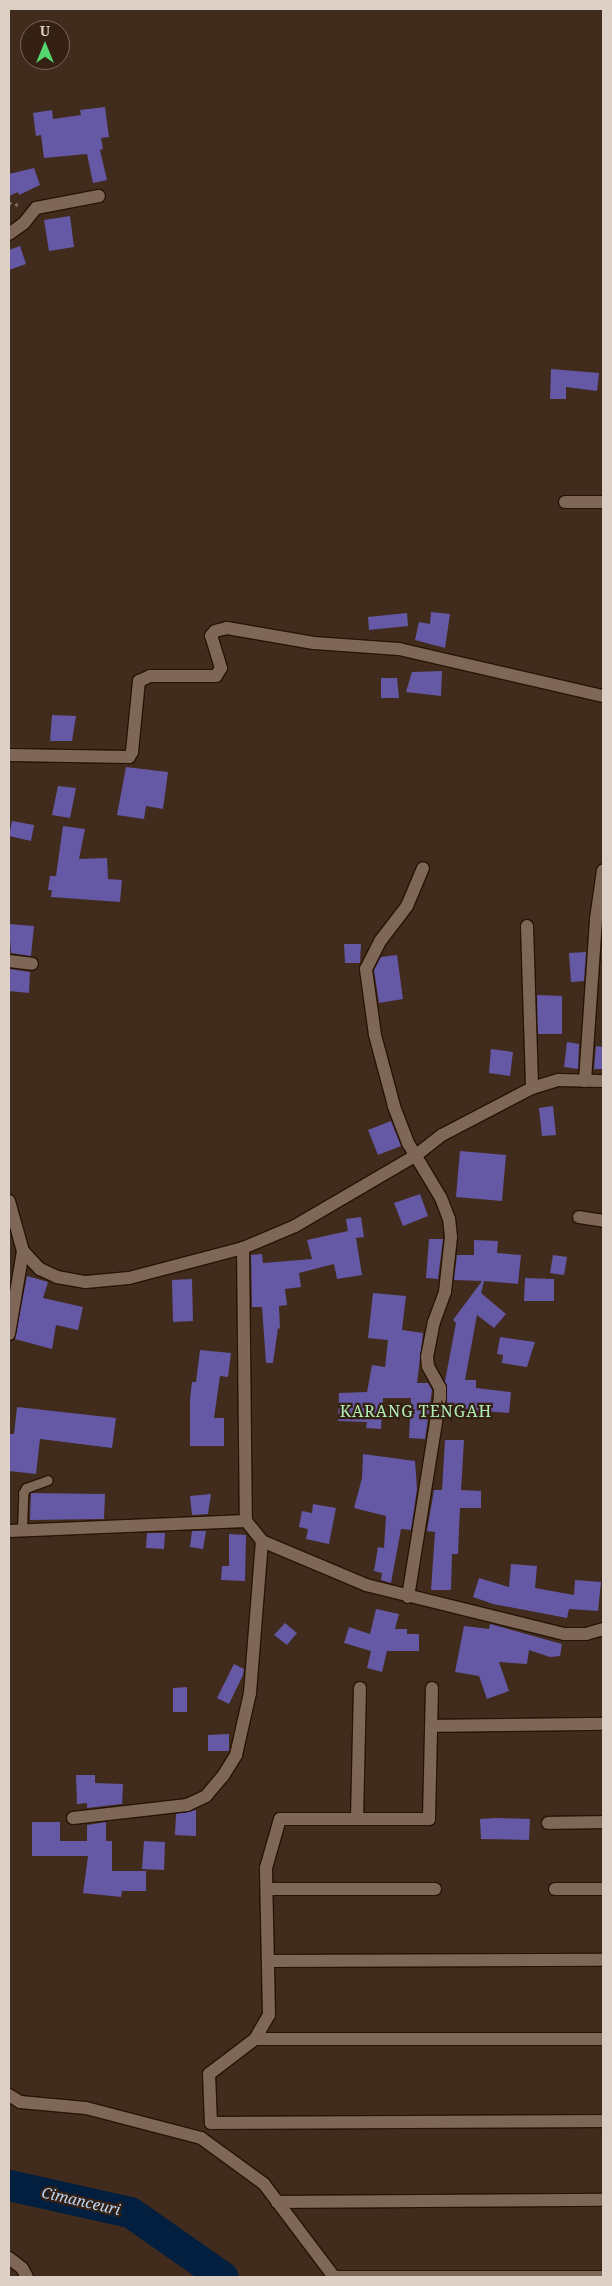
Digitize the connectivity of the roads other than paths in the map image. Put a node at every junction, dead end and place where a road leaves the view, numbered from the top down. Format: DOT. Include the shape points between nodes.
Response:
graph roads {
  1 [pos="100,196"];
  2 [pos="9,234"];
  3 [pos="565,502"];
  4 [pos="603,502"];
  5 [pos="603,696"];
  6 [pos="9,755"];
  7 [pos="423,868"];
  8 [pos="603,870"];
  9 [pos="527,926"];
  10 [pos="9,962"];
  11 [pos="32,964"];
  12 [pos="585,1080"];
  13 [pos="603,1082"];
  14 [pos="532,1088"];
  15 [pos="415,1156"];
  16 [pos="9,1201"];
  17 [pos="579,1217"];
  18 [pos="603,1221"];
  19 [pos="243,1248"];
  20 [pos="23,1251"];
  21 [pos="9,1334"];
  22 [pos="48,1480"];
  23 [pos="246,1521"];
  24 [pos="9,1530"];
  25 [pos="22,1530"];
  26 [pos="262,1541"];
  27 [pos="408,1597"];
  28 [pos="603,1629"];
  29 [pos="360,1688"];
  30 [pos="432,1688"];
  31 [pos="603,1724"];
  32 [pos="431,1726"];
  33 [pos="73,1818"];
  34 [pos="357,1819"];
  35 [pos="603,1822"];
  36 [pos="548,1823"];
  37 [pos="267,1889"];
  38 [pos="435,1889"];
  39 [pos="555,1889"];
  40 [pos="603,1889"];
  41 [pos="603,1960"];
  42 [pos="268,1962"];
  43 [pos="255,2039"];
  44 [pos="603,2039"];
  45 [pos="9,2094"];
  46 [pos="603,2121"];
  47 [pos="603,2200"];
  48 [pos="277,2202"];
  49 [pos="9,2258"];
  50 [pos="27,2277"];
  51 [pos="603,2277"];
  1 -- 2 [label="street" via="36,208 24,224"];
  3 -- 4 [label="street"];
  5 -- 6 [label="street" via="399,649 314,643 221,629 211,636 221,668 216,676 150,676 139,681 129,757"];
  7 -- 15 [label="street" via="407,906 381,940 366,970 369,1004 386,1081"];
  8 -- 12 [label="street" via="596,919"];
  9 -- 14 [label="street"];
  10 -- 11 [label="street"];
  12 -- 13 [label="street"];
  12 -- 14 [label="street" via="559,1080"];
  14 -- 15 [label="street" via="442,1135"];
  15 -- 19 [label="street" via="296,1226"];
  15 -- 27 [label="street" via="441,1198 451,1236 445,1292 434,1322 427,1357 440,1388 440,1398"];
  16 -- 20 [label="street"];
  17 -- 18 [label="street"];
  19 -- 20 [label="street" via="129,1278 86,1282 40,1269"];
  19 -- 23 [label="street"];
  20 -- 21 [label="street"];
  22 -- 25 [label="lane" via="26,1488 23,1493"];
  23 -- 25 [label="street"];
  23 -- 26 [label="street"];
  24 -- 25 [label="street"];
  26 -- 27 [label="street" via="351,1580"];
  26 -- 33 [label="street" via="250,1693 236,1755 223,1776 206,1796 187,1805"];
  27 -- 28 [label="street" via="467,1608 564,1634 586,1634"];
  29 -- 34 [label="street"];
  30 -- 32 [label="street"];
  31 -- 32 [label="street"];
  32 -- 34 [label="street" via="428,1819"];
  34 -- 37 [label="street" via="280,1819 266,1868"];
  35 -- 36 [label="street"];
  37 -- 38 [label="street"];
  37 -- 42 [label="street"];
  39 -- 40 [label="street"];
  41 -- 42 [label="street"];
  42 -- 43 [label="street" via="269,2015"];
  43 -- 44 [label="street"];
  43 -- 46 [label="street" via="209,2074 211,2123"];
  45 -- 48 [label="street" via="20,2102 86,2108 201,2138 264,2184"];
  47 -- 48 [label="street"];
  48 -- 51 [label="street" via="334,2277"];
  49 -- 50 [label="street" via="22,2268"];
}
